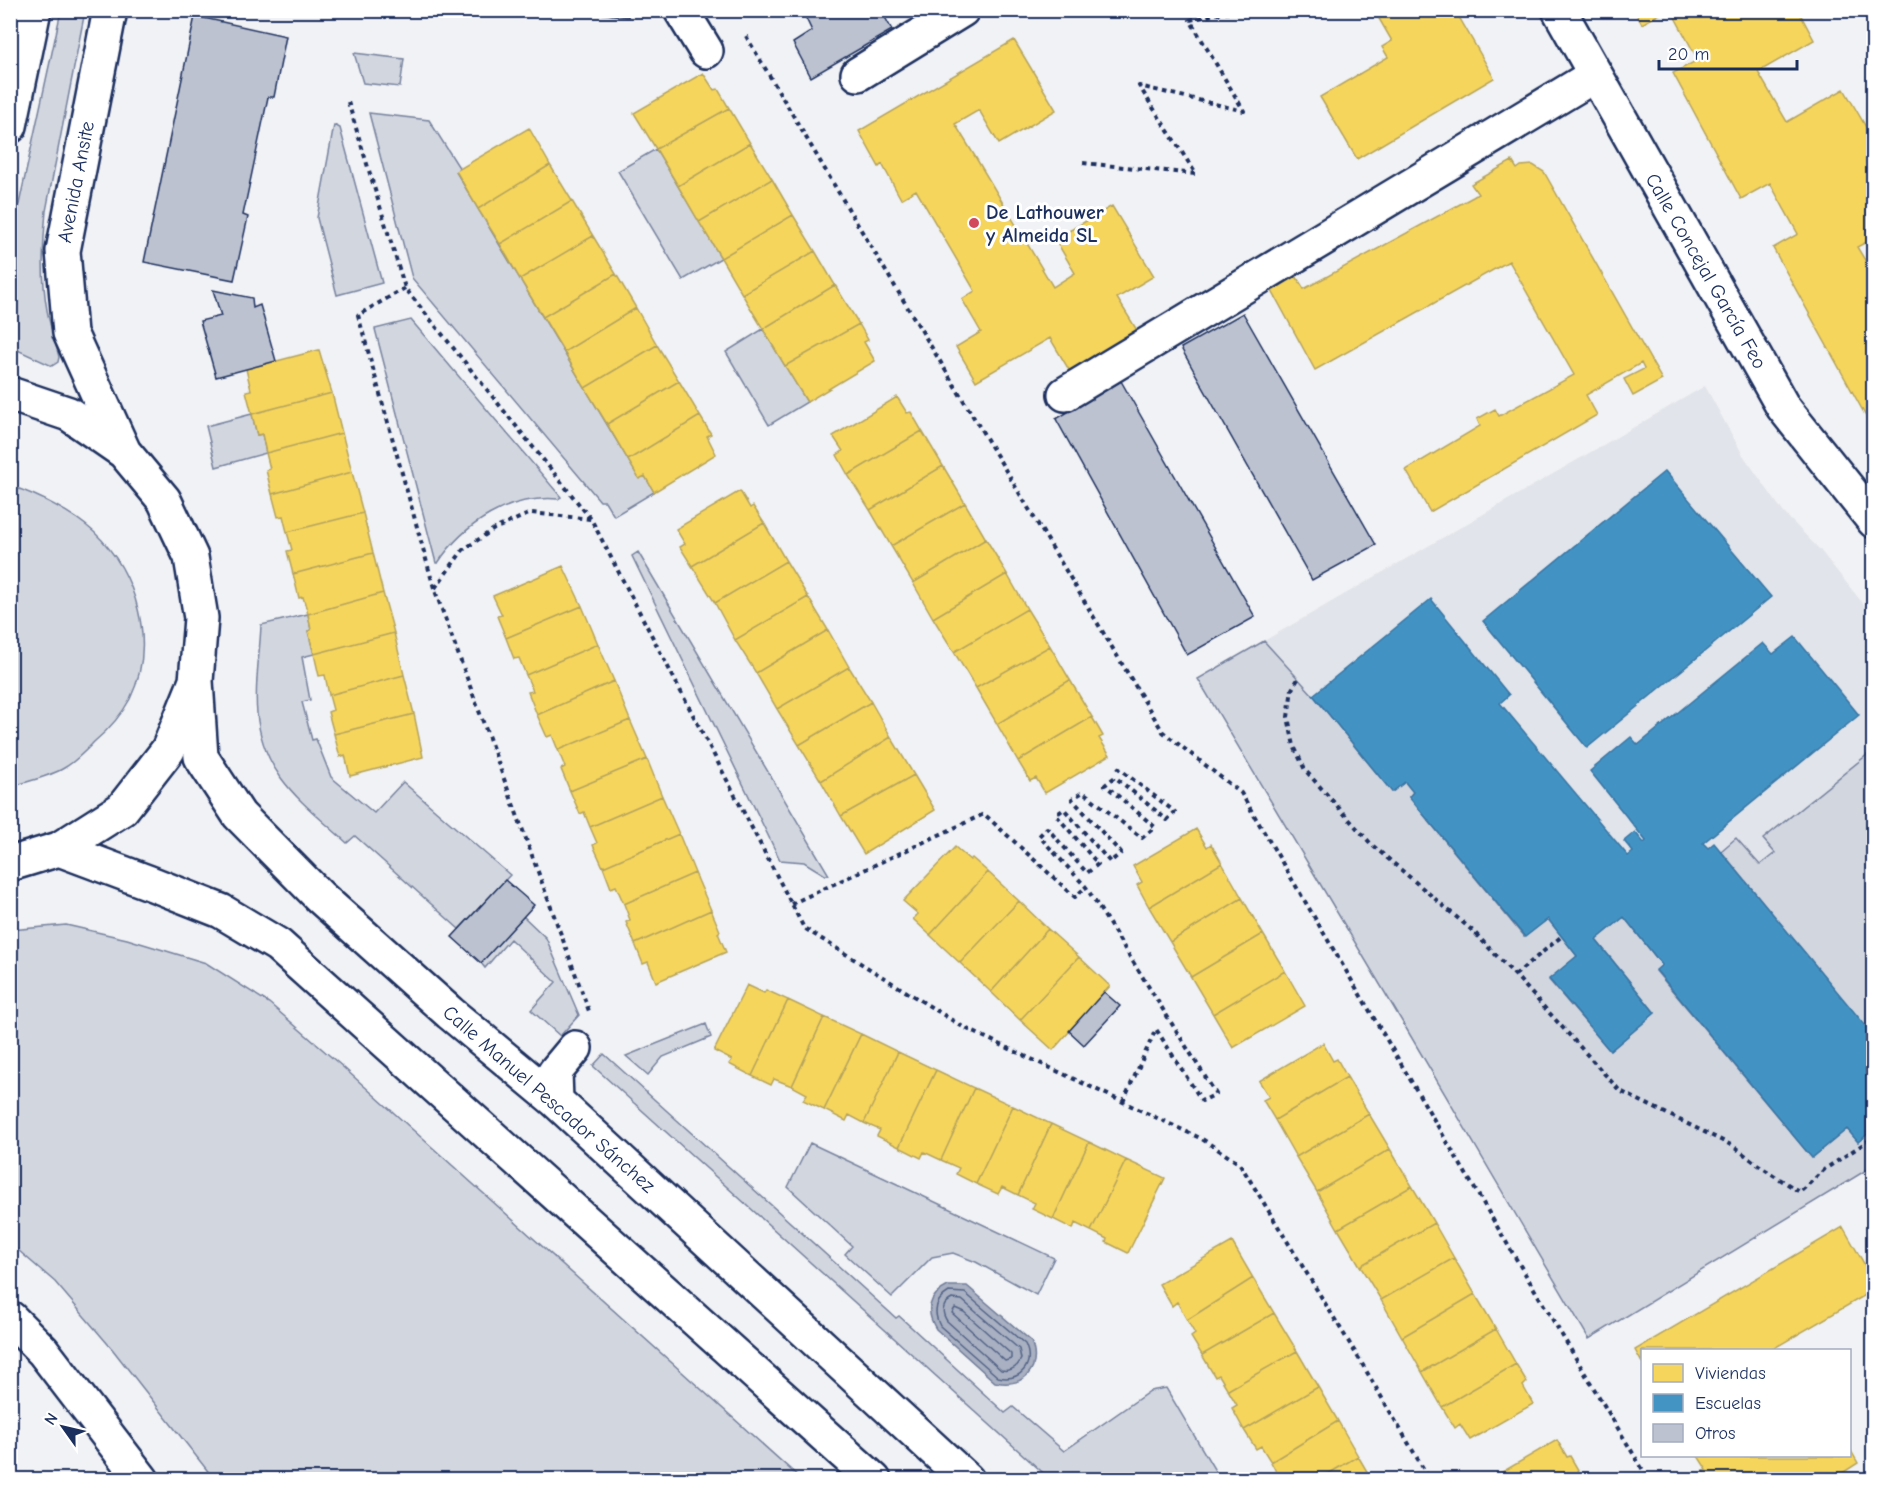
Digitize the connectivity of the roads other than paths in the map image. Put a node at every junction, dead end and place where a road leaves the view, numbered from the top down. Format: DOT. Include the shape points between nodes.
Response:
graph roads {
  1 [pos="110,10"];
  2 [pos="681,10"];
  3 [pos="963,10"];
  4 [pos="1559,10"];
  5 [pos="24,34"];
  6 [pos="706,51"];
  7 [pos="858,74"];
  8 [pos="1595,75"];
  9 [pos="10,126"];
  10 [pos="10,394"];
  11 [pos="1065,394"];
  12 [pos="124,452"];
  13 [pos="1873,519"];
  14 [pos="196,681"];
  15 [pos="59,849"];
  16 [pos="10,864"];
  17 [pos="575,1048"];
  18 [pos="556,1101"];
  19 [pos="10,1317"];
  20 [pos="142,1479"];
  21 [pos="874,1479"];
  22 [pos="967,1479"];
  1 -- 12 [label="main road, Avenida Ansite" via="63,251 70,333"];
  2 -- 6 [label="main road"];
  3 -- 7 [label="main road"];
  4 -- 8 [label="main road, Calle Concejal García Feo"];
  5 -- 9 [label="main road"];
  8 -- 11 [label="main road"];
  8 -- 13 [label="main road, Calle Concejal García Feo" via="1783,407"];
  10 -- 12 [label="main road" via="69,414"];
  12 -- 14 [label="main road" via="164,500 191,557 201,618"];
  14 -- 15 [label="main road" via="168,750 122,809"];
  14 -- 18 [label="main road, Calle Manuel Pescador Sánchez" via="201,757 239,815 320,897"];
  15 -- 16 [label="main road"];
  15 -- 21 [label="main road" via="221,911 278,945"];
  17 -- 18 [label="main road" via="555,1072"];
  18 -- 22 [label="main road, Calle Manuel Pescador Sánchez"];
  19 -- 20 [label="main road" via="43,1351"];
}
